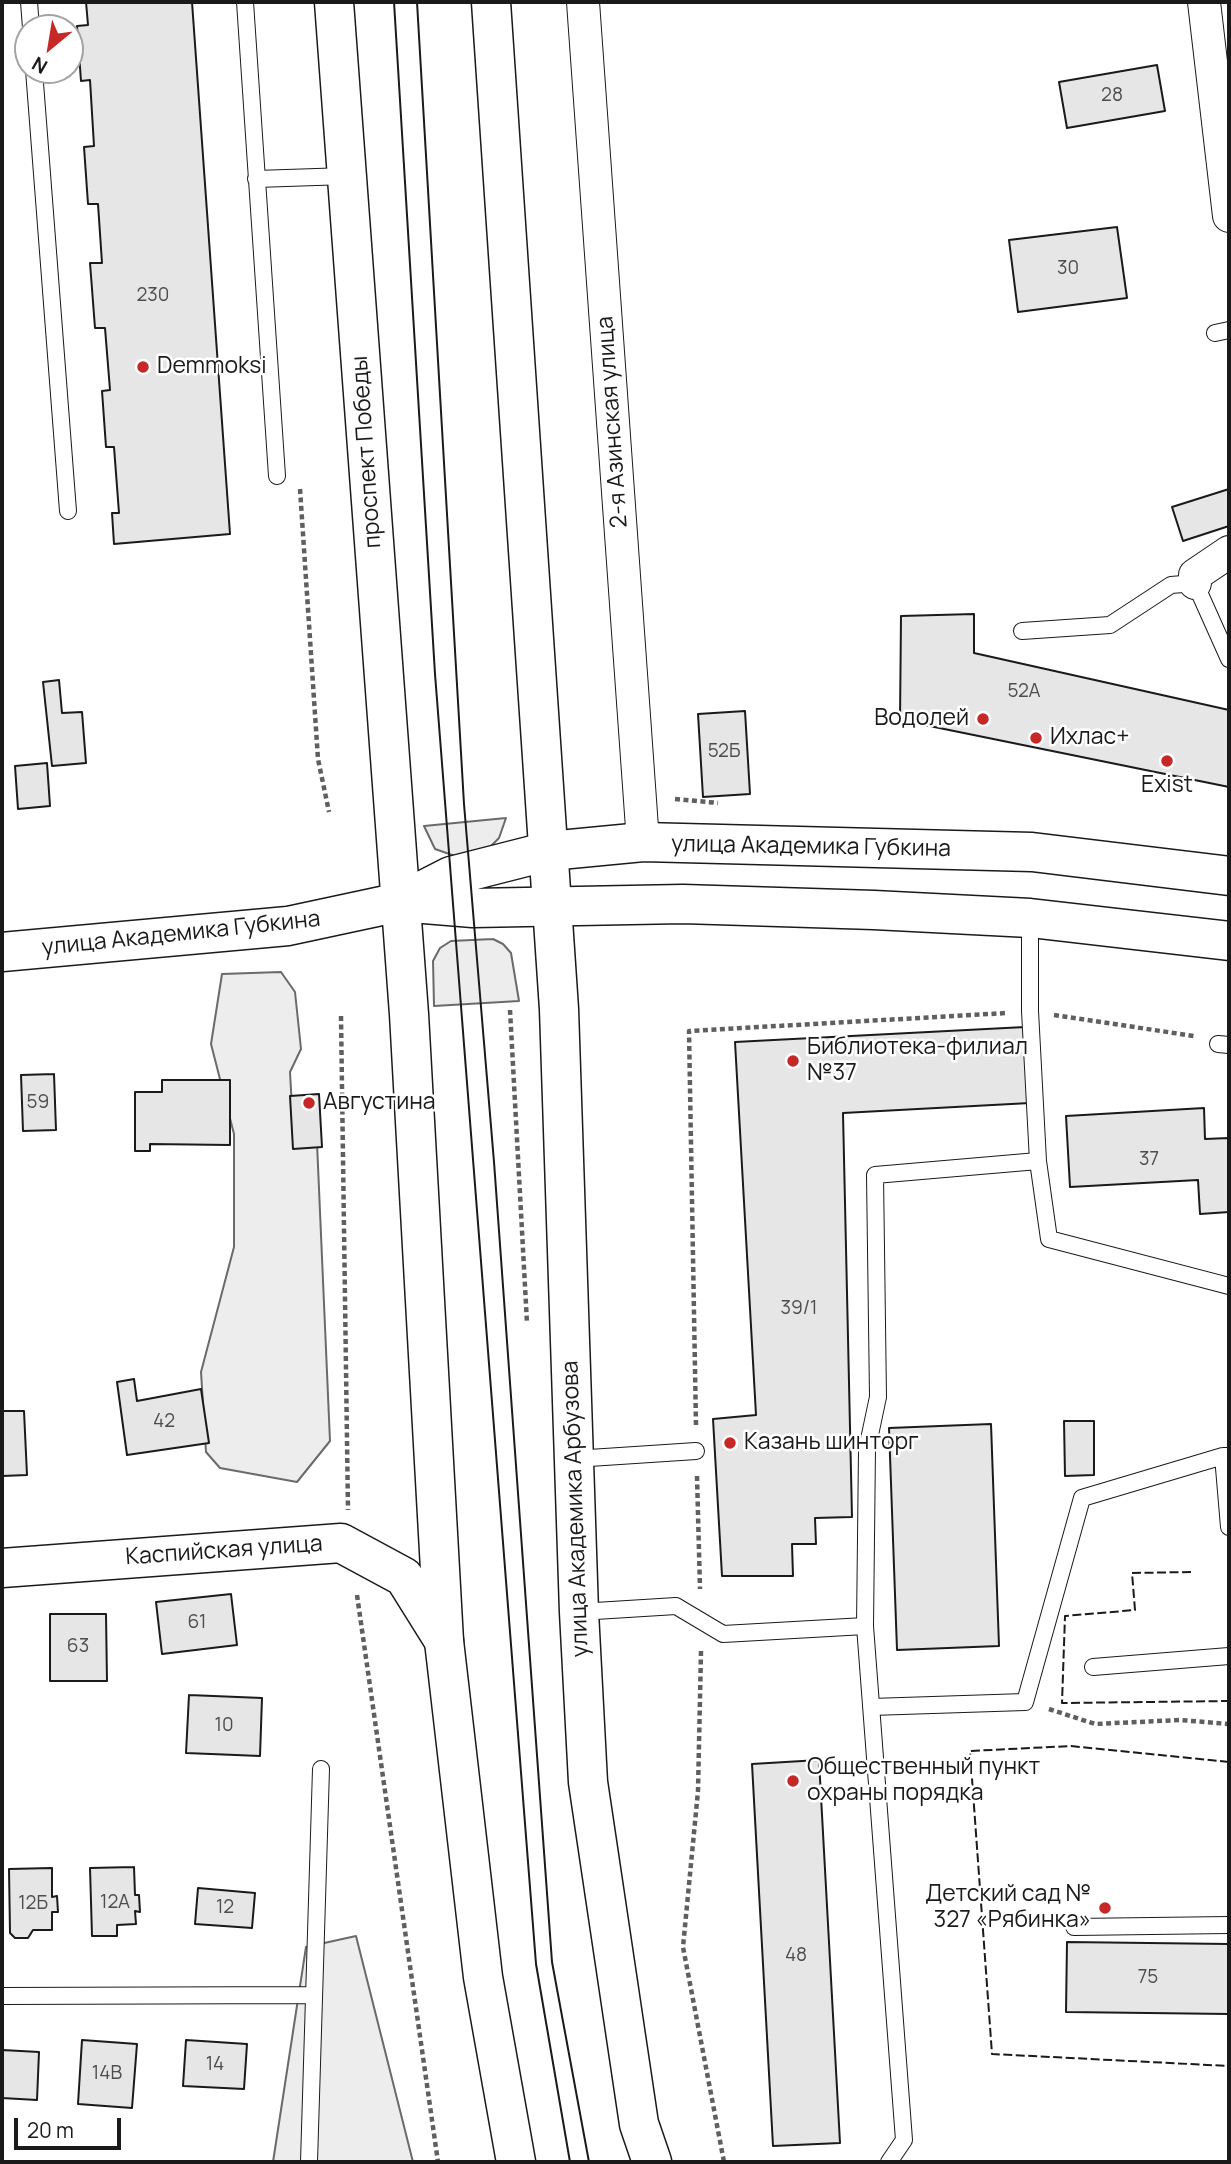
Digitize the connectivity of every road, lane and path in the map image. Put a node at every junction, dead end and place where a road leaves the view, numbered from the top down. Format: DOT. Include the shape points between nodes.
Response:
graph roads {
  1 [pos="245,2"];
  2 [pos="334,2"];
  3 [pos="491,2"];
  4 [pos="583,2"];
  5 [pos="1204,2"];
  6 [pos="35,84"];
  7 [pos="347,176"];
  8 [pos="256,179"];
  9 [pos="1229,216"];
  10 [pos="276,477"];
  11 [pos="68,511"];
  12 [pos="1229,552"];
  13 [pos="1195,583"];
  14 [pos="1022,631"];
  15 [pos="1229,659"];
  16 [pos="643,842"];
  17 [pos="550,851"];
  18 [pos="1229,876"];
  19 [pos="400,902"];
  20 [pos="553,908"];
  21 [pos="1030,918"];
  22 [pos="1229,941"];
  23 [pos="2,953"];
  24 [pos="510,1010"];
  25 [pos="1030,1012"];
  26 [pos="689,1031"];
  27 [pos="1203,1037"];
  28 [pos="1038,1161"];
  29 [pos="1229,1286"];
  30 [pos="527,1323"];
  31 [pos="696,1451"];
  32 [pos="1226,1456"];
  33 [pos="574,1459"];
  34 [pos="1229,1527"];
  35 [pos="2,1568"];
  36 [pos="579,1612"];
  37 [pos="865,1626"];
  38 [pos="444,1641"];
  39 [pos="1229,1656"];
  40 [pos="1093,1667"];
  41 [pos="1025,1702"];
  42 [pos="872,1707"];
  43 [pos="1229,1724"];
  44 [pos="321,1769"];
  45 [pos="1229,1924"];
  46 [pos="1073,1927"];
  47 [pos="314,1994"];
  48 [pos="2,1996"];
  49 [pos="310,2162"];
  50 [pos="516,2162"];
  51 [pos="652,2162"];
  52 [pos="889,2162"];
  1 -- 8 [label="lane"];
  2 -- 7 [label="main road, проспект Победы"];
  3 -- 17 [label="main road"];
  4 -- 16 [label="street, 2-я Азинская улица"];
  5 -- 9 [label="street"];
  6 -- 11 [label="lane"];
  7 -- 8 [label="lane"];
  7 -- 19 [label="main road, проспект Победы"];
  8 -- 10 [label="lane"];
  12 -- 13 [label="street" via="1195,575"];
  13 -- 14 [label="lane" via="1171,585 1110,625"];
  13 -- 15 [label="lane"];
  16 -- 17 [label="main road, улица Академика Губкина"];
  16 -- 18 [label="main road, улица Академика Губкина" via="1032,852"];
  17 -- 19 [label="main road, улица Академика Губкина" via="451,876"];
  17 -- 20 [label="main road, улица Академика Арбузова"];
  19 -- 20 [label="main road, улица Академика Губкина" via="452,908"];
  19 -- 23 [label="main road, улица Академика Губкина" via="288,926"];
  19 -- 38 [label="main road"];
  20 -- 21 [label="main road, улица Академика Губкина" via="683,904"];
  20 -- 33 [label="main road, улица Академика Арбузова"];
  21 -- 22 [label="main road, улица Академика Губкина"];
  21 -- 25 [label="lane"];
  24 -- 30 [label="path"];
  25 -- 26 [label="path"];
  25 -- 27 [label="path"];
  25 -- 28 [label="lane"];
  28 -- 29 [label="lane" via="1049,1239"];
  28 -- 37 [label="lane" via="875,1175 878,1397 867,1449"];
  31 -- 33 [label="lane"];
  32 -- 34 [label="lane"];
  32 -- 41 [label="lane" via="1082,1498"];
  33 -- 36 [label="main road, улица Академика Арбузова"];
  35 -- 38 [label="main road, Каспийская улица" via="341,1543 404,1577"];
  36 -- 37 [label="lane" via="676,1606 723,1634"];
  36 -- 51 [label="main road, улица Академика Арбузова" via="589,1782 639,2124"];
  37 -- 42 [label="lane"];
  38 -- 50 [label="main road" via="483,1977"];
  39 -- 40 [label="lane"];
  41 -- 42 [label="lane"];
  41 -- 43 [label="path" via="1095,1724 1180,1720"];
  42 -- 52 [label="lane" via="904,2140"];
  44 -- 47 [label="lane"];
  45 -- 46 [label="lane"];
  47 -- 48 [label="lane"];
  47 -- 49 [label="lane"];
}
